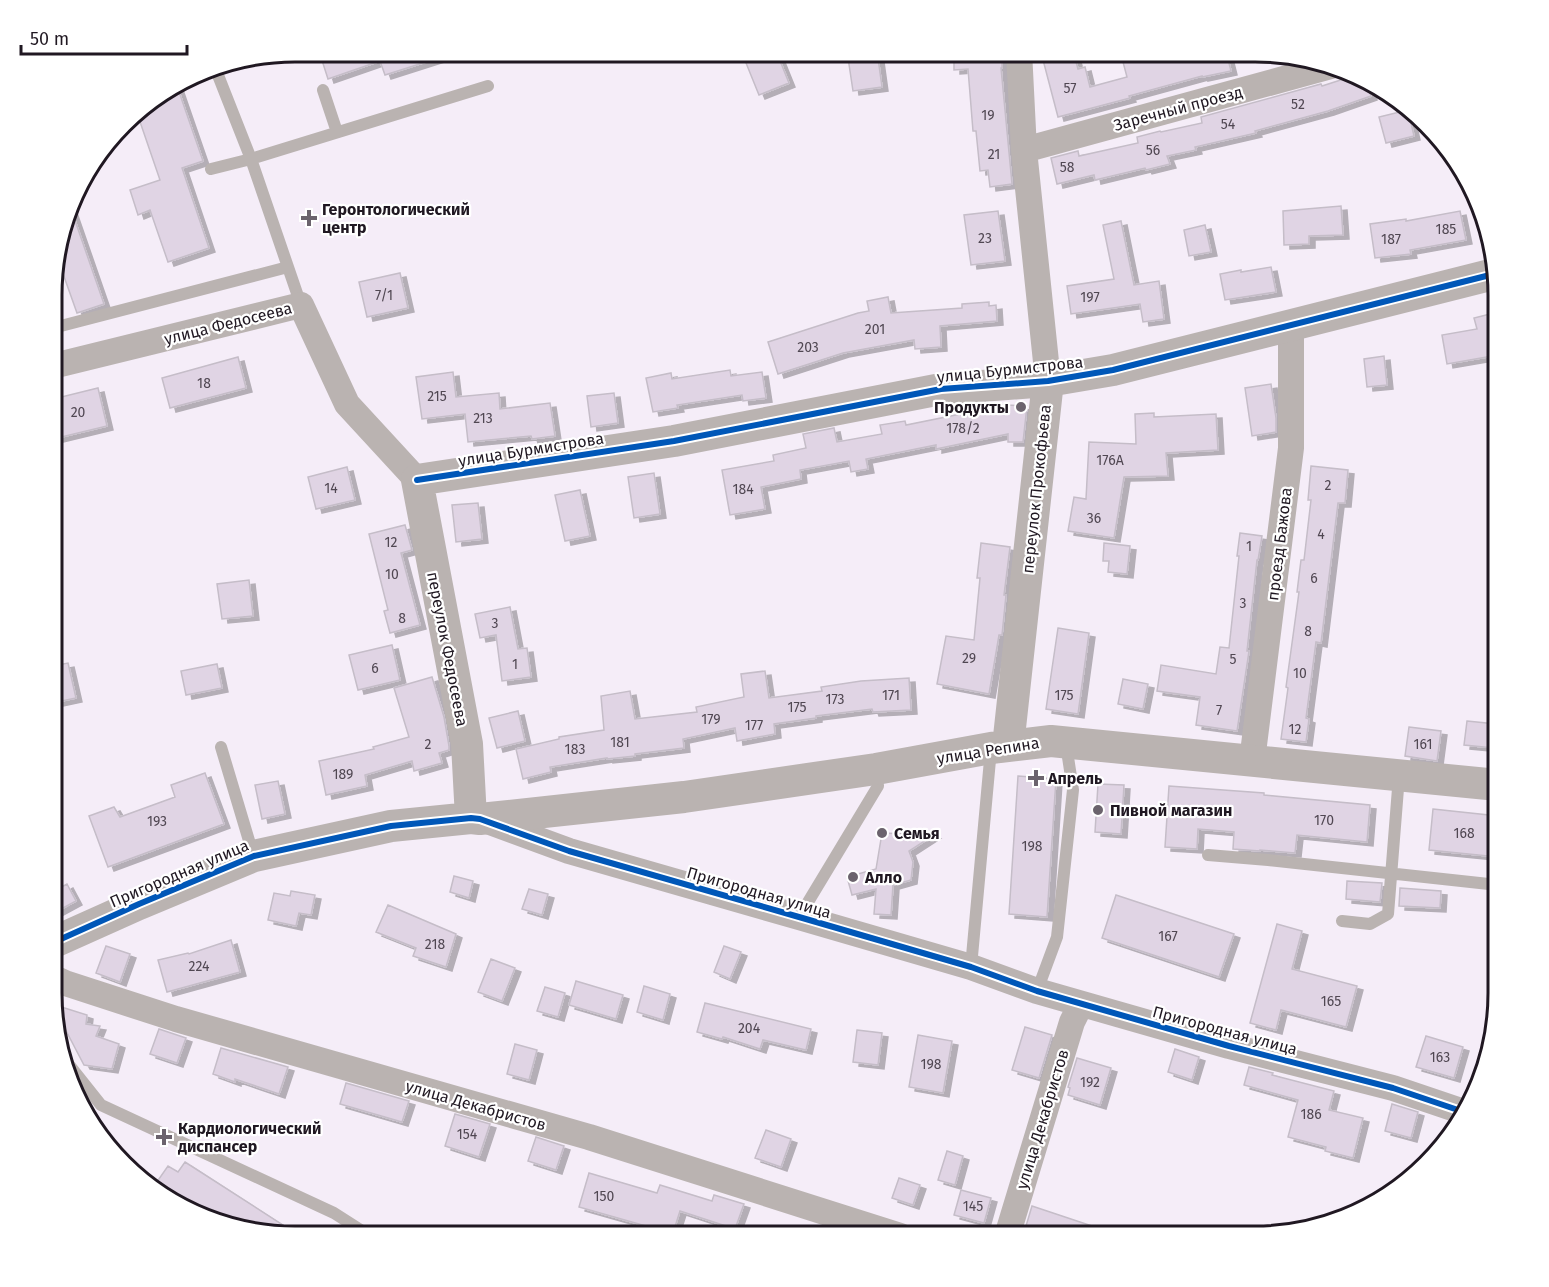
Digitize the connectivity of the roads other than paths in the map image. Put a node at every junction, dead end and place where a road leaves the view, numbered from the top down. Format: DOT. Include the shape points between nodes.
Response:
graph roads {
  1 [pos="1020,62"];
  2 [pos="1317,70"];
  3 [pos="218,74"];
  4 [pos="488,86"];
  5 [pos="323,90"];
  6 [pos="337,132"];
  7 [pos="1024,150"];
  8 [pos="251,159"];
  9 [pos="211,169"];
  10 [pos="288,267"];
  11 [pos="1487,276"];
  12 [pos="301,305"];
  13 [pos="62,326"];
  14 [pos="1291,326"];
  15 [pos="62,364"];
  16 [pos="1048,381"];
  17 [pos="417,480"];
  18 [pos="1066,743"];
  19 [pos="221,747"];
  20 [pos="1000,747"];
  21 [pos="1252,761"];
  22 [pos="876,769"];
  23 [pos="1400,775"];
  24 [pos="1488,784"];
  25 [pos="476,819"];
  26 [pos="1208,855"];
  27 [pos="254,856"];
  28 [pos="1392,875"];
  29 [pos="1488,884"];
  30 [pos="799,916"];
  31 [pos="1342,921"];
  32 [pos="62,939"];
  33 [pos="970,968"];
  34 [pos="62,981"];
  35 [pos="1037,991"];
  36 [pos="1081,1004"];
  37 [pos="76,1074"];
  38 [pos="1456,1109"];
  39 [pos="354,1226"];
  40 [pos="869,1226"];
  41 [pos="1009,1226"];
  1 -- 7 [label="street, переулок Прокофьева"];
  2 -- 7 [label="street, Заречный проезд"];
  3 -- 8 [label="lane"];
  4 -- 6 [label="lane"];
  5 -- 6 [label="lane"];
  6 -- 8 [label="lane"];
  7 -- 16 [label="street, переулок Прокофьева"];
  8 -- 9 [label="lane"];
  8 -- 10 [label="lane"];
  10 -- 12 [label="lane"];
  10 -- 13 [label="lane"];
  11 -- 14 [label="street, улица Бурмистрова"];
  12 -- 15 [label="street, улица Федосеева"];
  12 -- 17 [label="street, улица Федосеева" via="347,404"];
  14 -- 16 [label="street, улица Бурмистрова" via="1113,370"];
  14 -- 21 [label="street, проезд Бажова" via="1291,448"];
  16 -- 17 [label="street, улица Бурмистрова" via="941,389 674,441"];
  16 -- 20 [label="street, переулок Прокофьева"];
  17 -- 25 [label="street, переулок Федосеева" via="467,744"];
  18 -- 20 [label="street, улица Репина"];
  18 -- 21 [label="street, улица Репина"];
  18 -- 35 [label="lane" via="1073,790 1057,937"];
  19 -- 27 [label="lane"];
  20 -- 22 [label="street, улица Репина"];
  20 -- 33 [label="lane"];
  21 -- 23 [label="street, улица Репина"];
  22 -- 25 [label="street, улица Репина" via="684,797"];
  22 -- 30 [label="lane" via="878,786"];
  23 -- 24 [label="street, улица Репина"];
  23 -- 28 [label="lane"];
  25 -- 27 [label="street, Пригородная улица" via="391,825"];
  25 -- 30 [label="street, Пригородная улица" via="569,851"];
  26 -- 28 [label="lane"];
  27 -- 32 [label="street, Пригородная улица"];
  28 -- 29 [label="lane"];
  28 -- 31 [label="lane" via="1388,914 1370,924"];
  30 -- 33 [label="street, Пригородная улица"];
  33 -- 35 [label="street, Пригородная улица"];
  34 -- 40 [label="street, улица Декабристов" via="176,1020 590,1137"];
  35 -- 36 [label="street, Пригородная улица"];
  36 -- 38 [label="street, Пригородная улица" via="1393,1088"];
  36 -- 41 [label="street, улица Декабристов" via="1070,1028"];
  37 -- 39 [label="lane" via="101,1105"];
}
